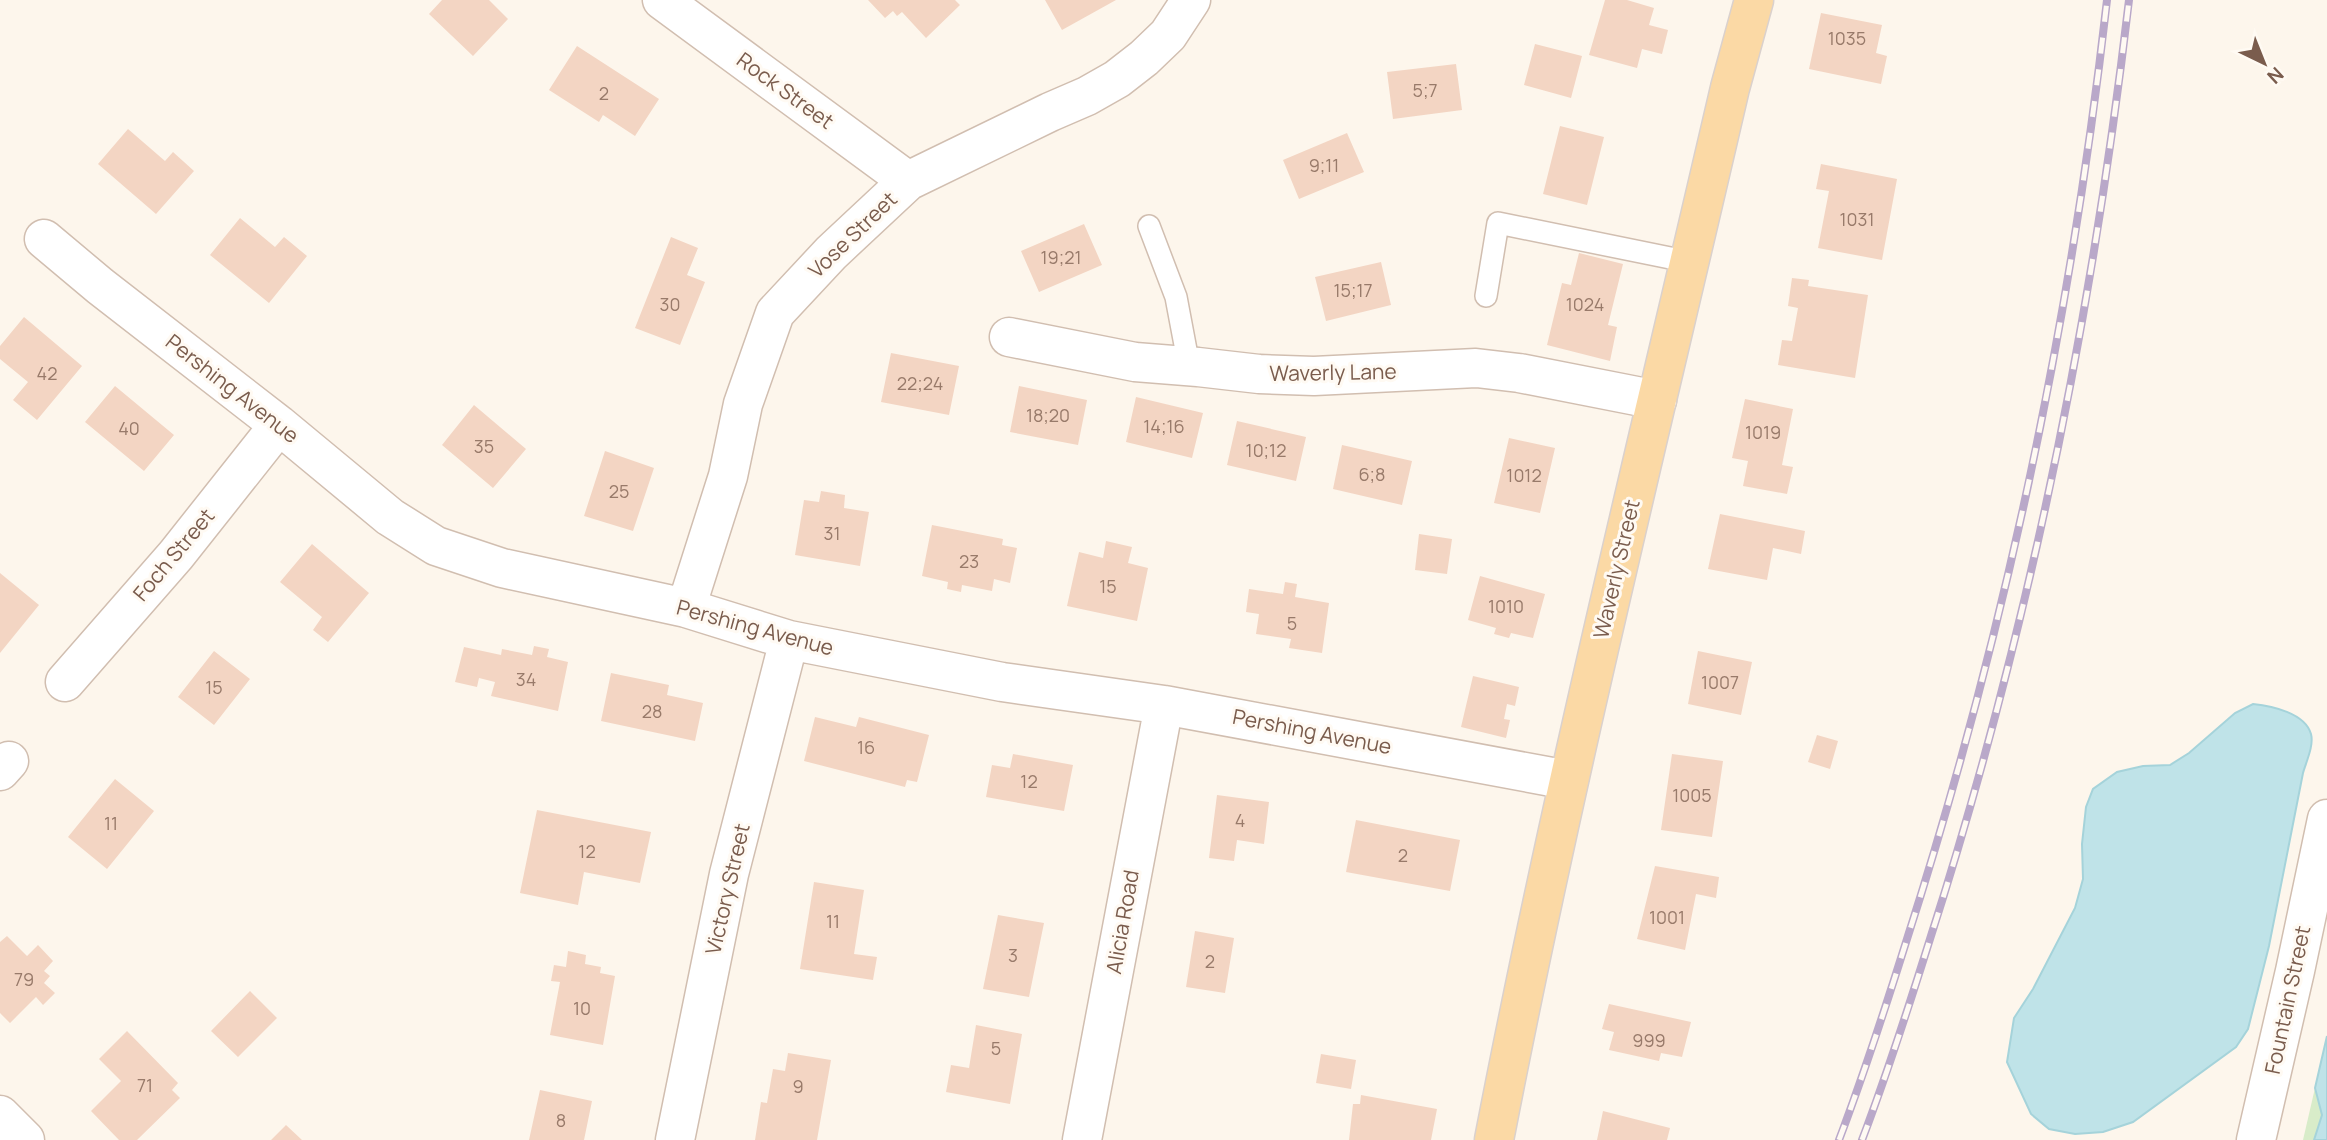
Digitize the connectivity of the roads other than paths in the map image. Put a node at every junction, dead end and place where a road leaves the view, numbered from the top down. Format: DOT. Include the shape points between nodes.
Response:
graph roads {
  1 [pos="662,0"];
  2 [pos="1191,0"];
  3 [pos="1754,0"];
  4 [pos="908,181"];
  5 [pos="1149,226"];
  6 [pos="44,239"];
  7 [pos="1690,262"];
  8 [pos="1486,296"];
  9 [pos="1009,337"];
  10 [pos="1189,366"];
  11 [pos="1657,400"];
  12 [pos="279,425"];
  13 [pos="686,608"];
  14 [pos="789,640"];
  15 [pos="65,682"];
  16 [pos="1164,705"];
  17 [pos="1568,780"];
  18 [pos="2327,819"];
  19 [pos="0,1115"];
  20 [pos="26,1140"];
  21 [pos="675,1140"];
  22 [pos="1082,1140"];
  23 [pos="1494,1140"];
  24 [pos="2256,1140"];
  1 -- 4 [label="street, Rock Street"];
  2 -- 4 [label="street, Vose Street" via="1168,35 1117,79"];
  3 -- 7 [label="main road, Waverly Street"];
  4 -- 13 [label="street, Vose Street" via="775,313 743,404 728,476"];
  5 -- 10 [label="lane" via="1176,297"];
  6 -- 12 [label="street, Pershing Avenue"];
  7 -- 8 [label="lane" via="1498,223"];
  7 -- 11 [label="main road, Waverly Street"];
  9 -- 10 [label="street, Waverly Lane" via="1135,362"];
  10 -- 11 [label="street, Waverly Lane" via="1314,376 1476,368"];
  11 -- 17 [label="main road, Waverly Street"];
  12 -- 13 [label="street, Pershing Avenue" via="390,517 436,546 502,568"];
  12 -- 15 [label="street, Foch Street" via="176,555"];
  13 -- 14 [label="street, Pershing Avenue"];
  14 -- 16 [label="street, Pershing Avenue" via="1002,682"];
  14 -- 21 [label="street, Victory Street" via="729,874"];
  16 -- 17 [label="street, Pershing Avenue"];
  16 -- 22 [label="street, Alicia Road"];
  17 -- 23 [label="main road, Waverly Street"];
  18 -- 24 [label="street, Fountain Street"];
  19 -- 20 [label="street"];
}
